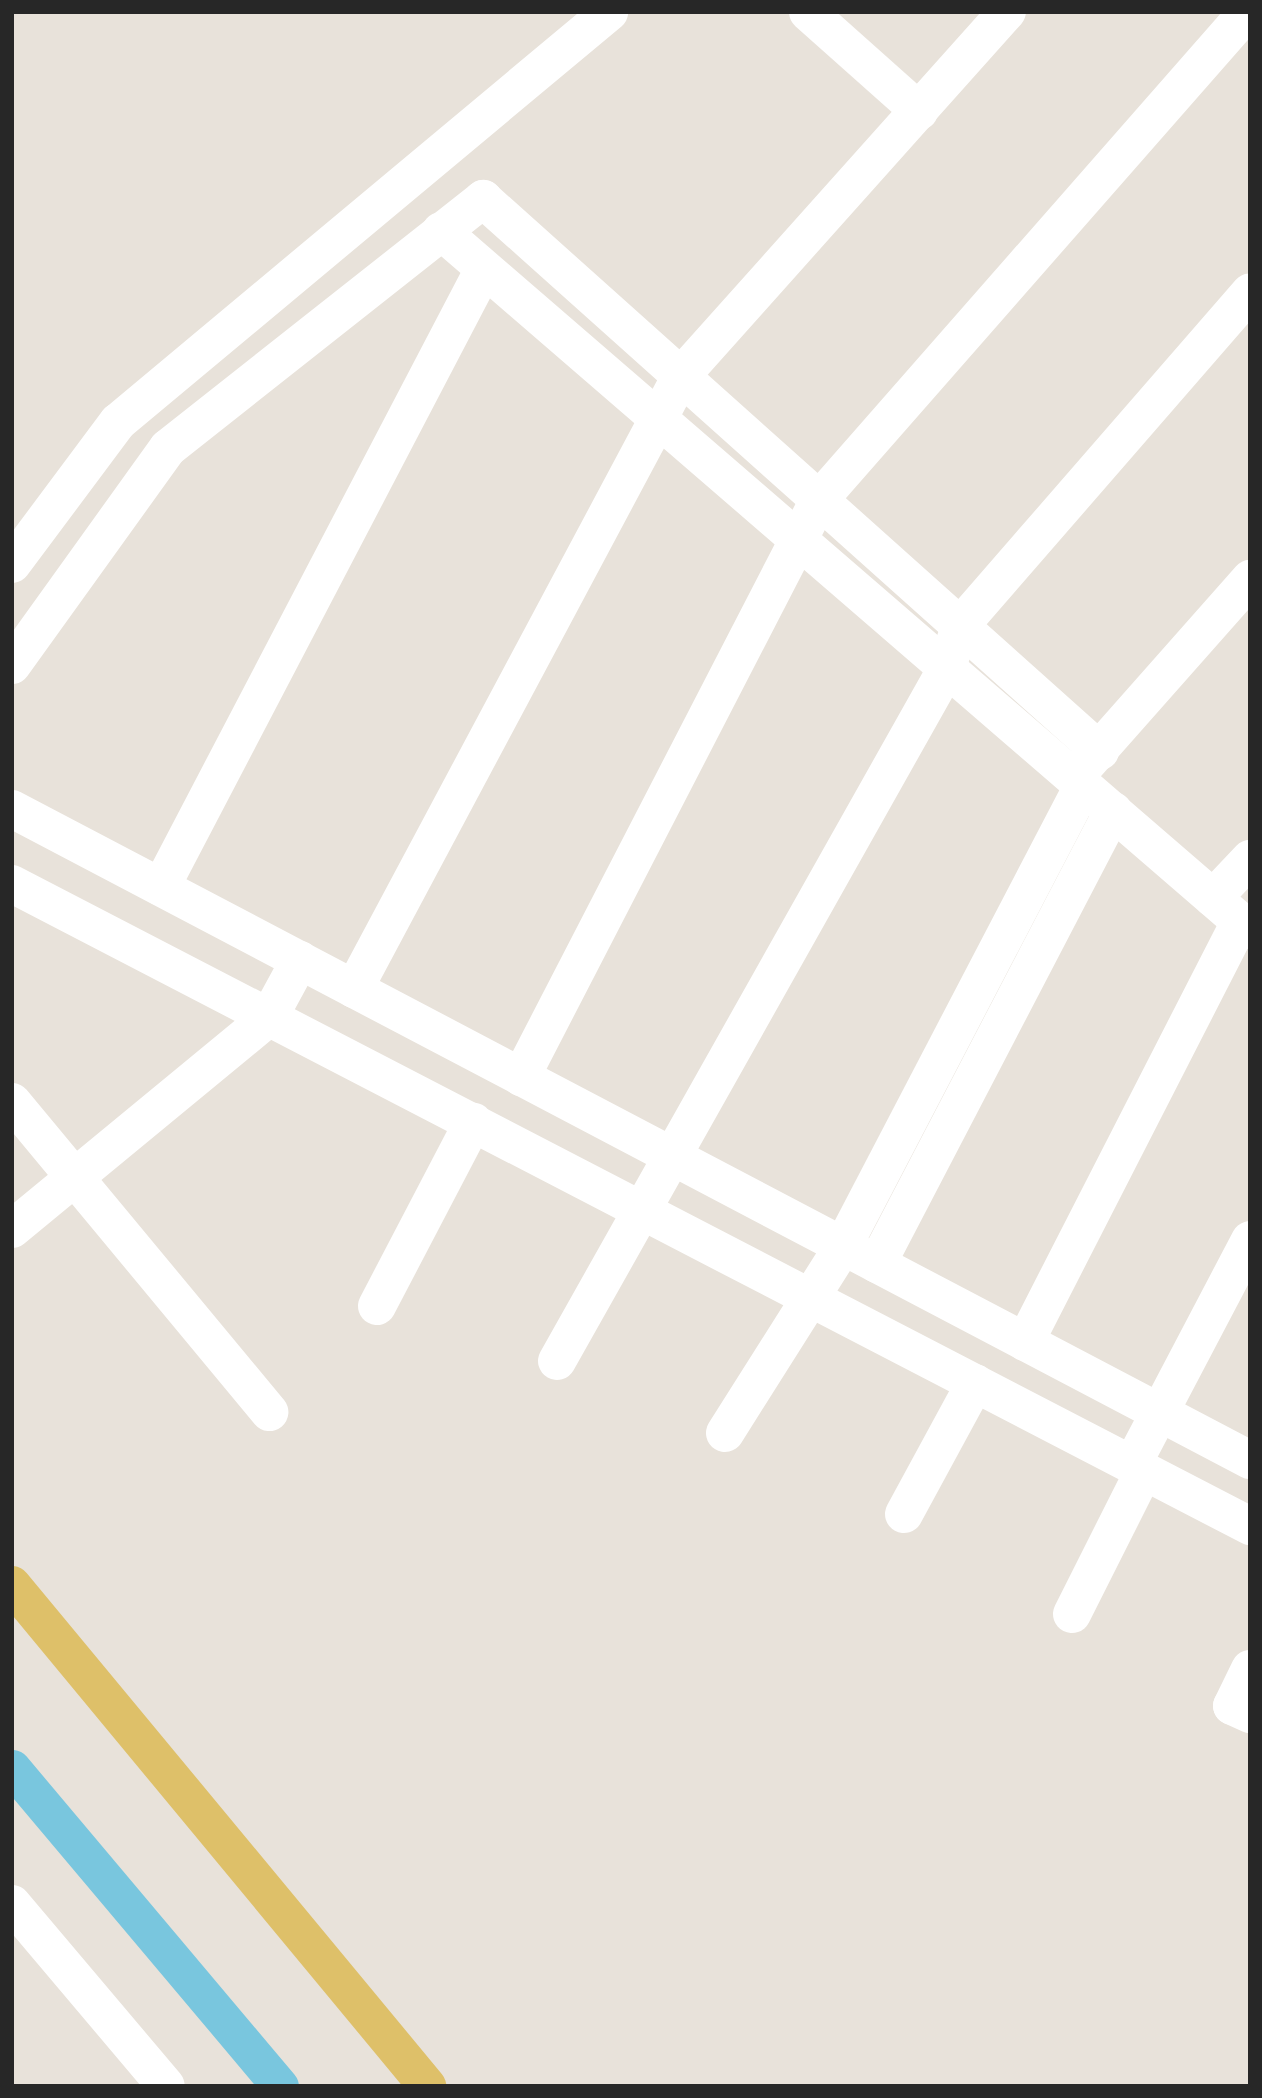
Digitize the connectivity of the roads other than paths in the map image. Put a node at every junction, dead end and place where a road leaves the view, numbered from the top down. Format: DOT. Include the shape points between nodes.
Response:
graph roads {
  1 [pos="609,12"];
  2 [pos="808,12"];
  3 [pos="1007,12"];
  4 [pos="1234,27"];
  5 [pos="919,111"];
  6 [pos="441,231"];
  7 [pos="484,269"];
  8 [pos="1250,292"];
  9 [pos="681,376"];
  10 [pos="656,418"];
  11 [pos="819,500"];
  12 [pos="798,540"];
  13 [pos="12,564"];
  14 [pos="1250,579"];
  15 [pos="960,626"];
  16 [pos="12,665"];
  17 [pos="947,668"];
  18 [pos="1100,751"];
  19 [pos="1079,782"];
  20 [pos="12,809"];
  21 [pos="1112,811"];
  22 [pos="1250,859"];
  23 [pos="12,884"];
  24 [pos="161,887"];
  25 [pos="1234,917"];
  26 [pos="300,960"];
  27 [pos="354,989"];
  28 [pos="269,1017"];
  29 [pos="520,1077"];
  30 [pos="12,1102"];
  31 [pos="473,1122"];
  32 [pos="672,1156"];
  33 [pos="75,1178"];
  34 [pos="642,1210"];
  35 [pos="12,1229"];
  36 [pos="1250,1240"];
  37 [pos="843,1246"];
  38 [pos="877,1264"];
  39 [pos="811,1298"];
  40 [pos="377,1306"];
  41 [pos="1025,1342"];
  42 [pos="557,1361"];
  43 [pos="975,1383"];
  44 [pos="269,1412"];
  45 [pos="1161,1413"];
  46 [pos="724,1433"];
  47 [pos="1250,1460"];
  48 [pos="1138,1468"];
  49 [pos="904,1514"];
  50 [pos="1250,1525"];
  51 [pos="12,1585"];
  52 [pos="1072,1614"];
  53 [pos="1250,1670"];
  54 [pos="1250,1714"];
  55 [pos="12,1904"];
  56 [pos="166,2086"];
  57 [pos="426,2086"];
  1 -- 13 [label="street" via="118,422"];
  2 -- 5 [label="street"];
  3 -- 5 [label="street"];
  4 -- 11 [label="street"];
  5 -- 9 [label="street"];
  6 -- 7 [label="street"];
  6 -- 9 [label="street" via="483,198"];
  6 -- 16 [label="street" via="168,448"];
  7 -- 10 [label="street"];
  7 -- 24 [label="street"];
  8 -- 15 [label="street"];
  9 -- 10 [label="street"];
  9 -- 11 [label="street"];
  10 -- 12 [label="street"];
  10 -- 27 [label="street"];
  11 -- 12 [label="street"];
  11 -- 15 [label="street"];
  12 -- 17 [label="street"];
  12 -- 29 [label="street"];
  14 -- 18 [label="street"];
  15 -- 17 [label="street"];
  15 -- 18 [label="street"];
  17 -- 19 [label="street"];
  17 -- 32 [label="street"];
  18 -- 19 [label="street"];
  19 -- 21 [label="street"];
  19 -- 37 [label="street"];
  20 -- 24 [label="street"];
  21 -- 25 [label="street"];
  21 -- 38 [label="street"];
  22 -- 25 [label="street"];
  23 -- 28 [label="street"];
  24 -- 26 [label="street"];
  25 -- 41 [label="street"];
  26 -- 27 [label="street"];
  26 -- 28 [label="street"];
  27 -- 29 [label="street"];
  28 -- 31 [label="street"];
  28 -- 33 [label="street"];
  29 -- 32 [label="street"];
  30 -- 33 [label="street"];
  31 -- 34 [label="street"];
  31 -- 40 [label="street"];
  32 -- 34 [label="street"];
  32 -- 37 [label="street"];
  33 -- 35 [label="street"];
  33 -- 44 [label="street"];
  34 -- 39 [label="street"];
  34 -- 42 [label="street"];
  36 -- 45 [label="street"];
  37 -- 38 [label="street"];
  37 -- 39 [label="street"];
  38 -- 41 [label="street"];
  39 -- 43 [label="street"];
  39 -- 46 [label="street"];
  41 -- 45 [label="street"];
  43 -- 48 [label="street"];
  43 -- 49 [label="street"];
  45 -- 47 [label="street"];
  45 -- 48 [label="street"];
  48 -- 50 [label="street"];
  48 -- 52 [label="street"];
  51 -- 57 [label="main road"];
  53 -- 54 [label="street" via="1232,1706"];
  55 -- 56 [label="street"];
}
